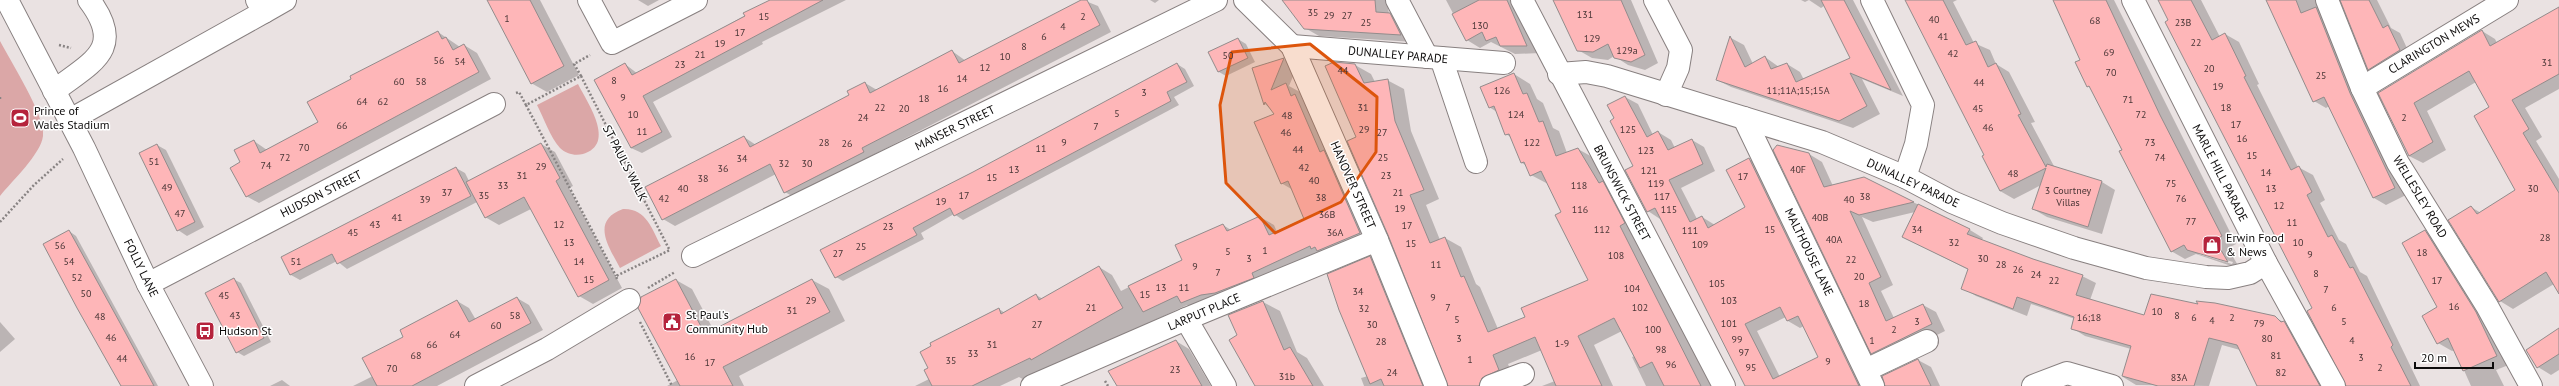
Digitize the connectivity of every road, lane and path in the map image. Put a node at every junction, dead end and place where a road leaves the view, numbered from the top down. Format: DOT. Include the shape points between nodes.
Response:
graph roads {
  1 [pos="7,0"];
  2 [pos="89,0"];
  3 [pos="286,0"];
  4 [pos="589,0"];
  5 [pos="696,0"];
  6 [pos="1216,0"];
  7 [pos="1245,0"];
  8 [pos="1397,0"];
  9 [pos="1522,0"];
  10 [pos="1655,0"];
  11 [pos="1872,0"];
  12 [pos="2133,0"];
  13 [pos="2327,0"];
  14 [pos="2507,0"];
  15 [pos="261,6"];
  16 [pos="612,43"];
  17 [pos="1292,46"];
  18 [pos="1434,58"];
  19 [pos="1504,63"];
  20 [pos="1559,74"];
  21 [pos="581,76"];
  22 [pos="2362,88"];
  23 [pos="54,91"];
  24 [pos="1666,95"];
  25 [pos="494,104"];
  26 [pos="526,105"];
  27 [pos="1744,118"];
  28 [pos="70,120"];
  29 [pos="84,148"];
  30 [pos="1476,162"];
  31 [pos="1905,177"];
  32 [pos="0,222"];
  33 [pos="1377,240"];
  34 [pos="669,249"];
  35 [pos="693,256"];
  36 [pos="2266,263"];
  37 [pos="616,276"];
  38 [pos="148,284"];
  39 [pos="629,300"];
  40 [pos="1186,319"];
  41 [pos="1927,341"];
  42 [pos="1523,374"];
  43 [pos="1870,378"];
  44 [pos="202,386"];
  45 [pos="476,386"];
  46 [pos="672,386"];
  47 [pos="1032,386"];
  48 [pos="1225,386"];
  49 [pos="1436,386"];
  50 [pos="1491,386"];
  51 [pos="1724,386"];
  52 [pos="2033,386"];
  53 [pos="2112,386"];
  54 [pos="2334,386"];
  55 [pos="2531,386"];
  1 -- 23 [label="street, FOLLY LANE"];
  2 -- 23 [label="street" via="103,23 107,37 90,64"];
  3 -- 15 [label="street"];
  4 -- 16 [label="street"];
  5 -- 16 [label="street"];
  6 -- 35 [label="street, MANSER STREET"];
  7 -- 17 [label="street, HANOVER STREET"];
  8 -- 18 [label="street"];
  9 -- 20 [label="street, BRUNSWICK STREET"];
  10 -- 24 [label="street" via="1681,50 1678,68"];
  11 -- 31 [label="street" via="1923,105 1916,144"];
  12 -- 36 [label="street, MARLE HILL PARADE"];
  13 -- 22 [label="street, WELLESLEY ROAD"];
  14 -- 22 [label="street, CLARINGTON MEWS"];
  15 -- 28 [label="street"];
  16 -- 21 [label="path, ST PAUL'S WALK" via="574,64"];
  17 -- 18 [label="street, DUNALLEY PARADE"];
  17 -- 33 [label="street, HANOVER STREET"];
  18 -- 19 [label="street, DUNALLEY PARADE"];
  18 -- 30 [label="street"];
  20 -- 24 [label="street, DUNALLEY PARADE" via="1586,72"];
  20 -- 51 [label="street, BRUNSWICK STREET"];
  21 -- 26 [label="path"];
  21 -- 34 [label="path, ST PAUL'S WALK"];
  22 -- 55 [label="street, WELLESLEY ROAD" via="2398,163 2487,306"];
  23 -- 28 [label="street, FOLLY LANE"];
  24 -- 27 [label="street, DUNALLEY PARADE"];
  25 -- 26 [label="path" via="519,92"];
  25 -- 38 [label="street, HUDSON STREET"];
  26 -- 37 [label="path"];
  27 -- 31 [label="street, DUNALLEY PARADE" via="1822,142"];
  27 -- 43 [label="street, MALTHOUSE LANE"];
  28 -- 29 [label="street, FOLLY LANE"];
  29 -- 32 [label="path" via="62,160"];
  29 -- 38 [label="street, FOLLY LANE"];
  31 -- 36 [label="street, DUNALLEY PARADE" via="1952,202 2002,223 2074,248 2146,268 2228,278 2250,273"];
  33 -- 40 [label="street, LARPUT PLACE"];
  33 -- 49 [label="street, HANOVER STREET"];
  34 -- 35 [label="path" via="674,256"];
  34 -- 37 [label="path"];
  35 -- 39 [label="path" via="679,270"];
  36 -- 54 [label="street, MARLE HILL PARADE"];
  37 -- 39 [label="path"];
  38 -- 44 [label="street, FOLLY LANE"];
  39 -- 45 [label="street" via="547,349"];
  39 -- 46 [label="path"];
  40 -- 47 [label="street, LARPUT PLACE"];
  40 -- 48 [label="street"];
  41 -- 43 [label="street"];
  42 -- 50 [label="street"];
  52 -- 53 [label="street" via="2067,373"];
}
